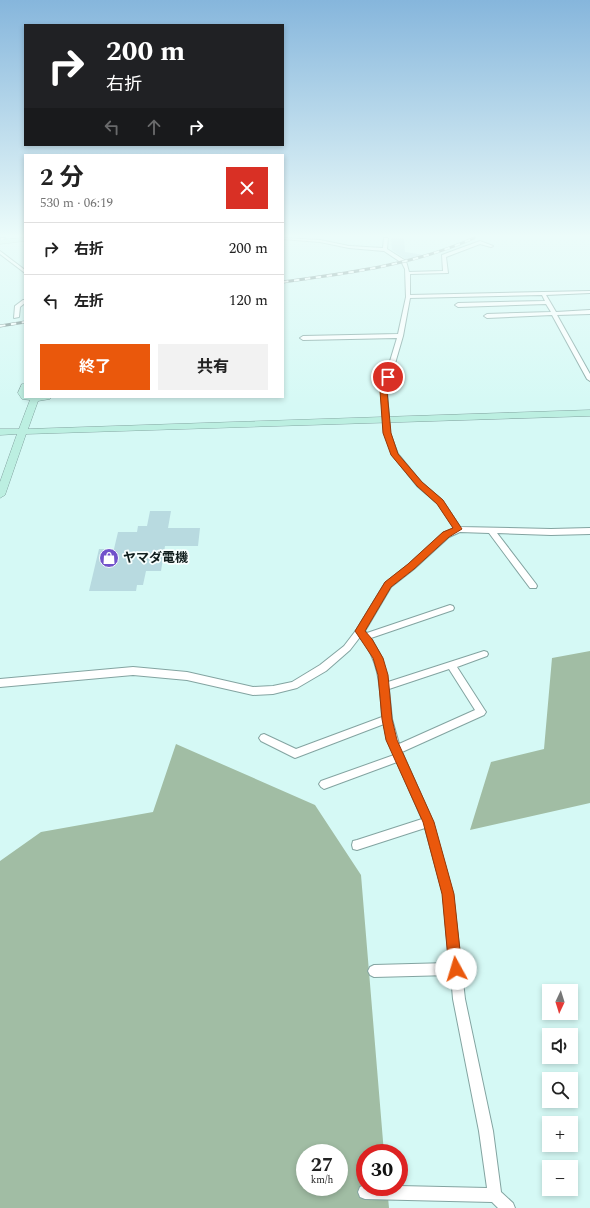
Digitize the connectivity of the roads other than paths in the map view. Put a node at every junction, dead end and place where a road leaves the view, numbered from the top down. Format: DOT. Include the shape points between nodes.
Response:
graph roads {
  1 [pos="496,294"];
  2 [pos="543,294"];
  3 [pos="408,297"];
  4 [pos="24,302"];
  5 [pos="548,302"];
  6 [pos="458,305"];
  7 [pos="590,312"];
  8 [pos="553,313"];
  9 [pos="487,316"];
  10 [pos="16,317"];
  11 [pos="400,336"];
  12 [pos="303,338"];
  13 [pos="590,379"];
  14 [pos="30,398"];
  15 [pos="590,413"];
  16 [pos="387,419"];
  17 [pos="23,431"];
  18 [pos="0,432"];
  19 [pos="0,495"];
  20 [pos="458,529"];
  21 [pos="490,530"];
  22 [pos="590,531"];
  23 [pos="532,586"];
  24 [pos="450,608"];
  25 [pos="362,634"];
  26 [pos="484,654"];
  27 [pos="450,665"];
  28 [pos="0,683"];
  29 [pos="384,687"];
  30 [pos="387,719"];
  31 [pos="264,738"];
  32 [pos="398,753"];
  33 [pos="324,784"];
  34 [pos="428,822"];
  35 [pos="357,845"];
  36 [pos="456,969"];
  37 [pos="374,971"];
  38 [pos="408,1193"];
  39 [pos="495,1195"];
  40 [pos="508,1208"];
  1 -- 3 [label="street"];
  2 -- 5 [label="street"];
  3 -- 11 [label="street"];
  4 -- 10 [label="street" via="18,306"];
  5 -- 6 [label="street"];
  5 -- 8 [label="street"];
  7 -- 8 [label="street"];
  8 -- 9 [label="street"];
  8 -- 13 [label="street"];
  11 -- 12 [label="street"];
  11 -- 16 [label="street" via="384,391"];
  14 -- 17 [label="street"];
  15 -- 16 [label="street"];
  16 -- 17 [label="street"];
  16 -- 20 [label="street" via="387,433 395,455 419,484 440,502"];
  17 -- 18 [label="street"];
  17 -- 19 [label="street"];
  20 -- 21 [label="street"];
  20 -- 25 [label="street" via="446,534 388,585"];
  21 -- 22 [label="street"];
  21 -- 23 [label="street"];
  24 -- 25 [label="street"];
  25 -- 28 [label="street" via="323,668 294,685 273,690 253,691 187,676 133,671"];
  25 -- 29 [label="street" via="378,658"];
  26 -- 27 [label="street"];
  27 -- 29 [label="street"];
  27 -- 32 [label="street" via="480,712"];
  29 -- 30 [label="street"];
  30 -- 31 [label="street" via="295,754"];
  30 -- 32 [label="street"];
  32 -- 33 [label="street"];
  32 -- 34 [label="street"];
  34 -- 35 [label="street"];
  34 -- 36 [label="street" via="448,894"];
  36 -- 37 [label="street"];
  36 -- 39 [label="street" via="459,999 486,1130"];
  38 -- 39 [label="street"];
  39 -- 40 [label="street"];
}
